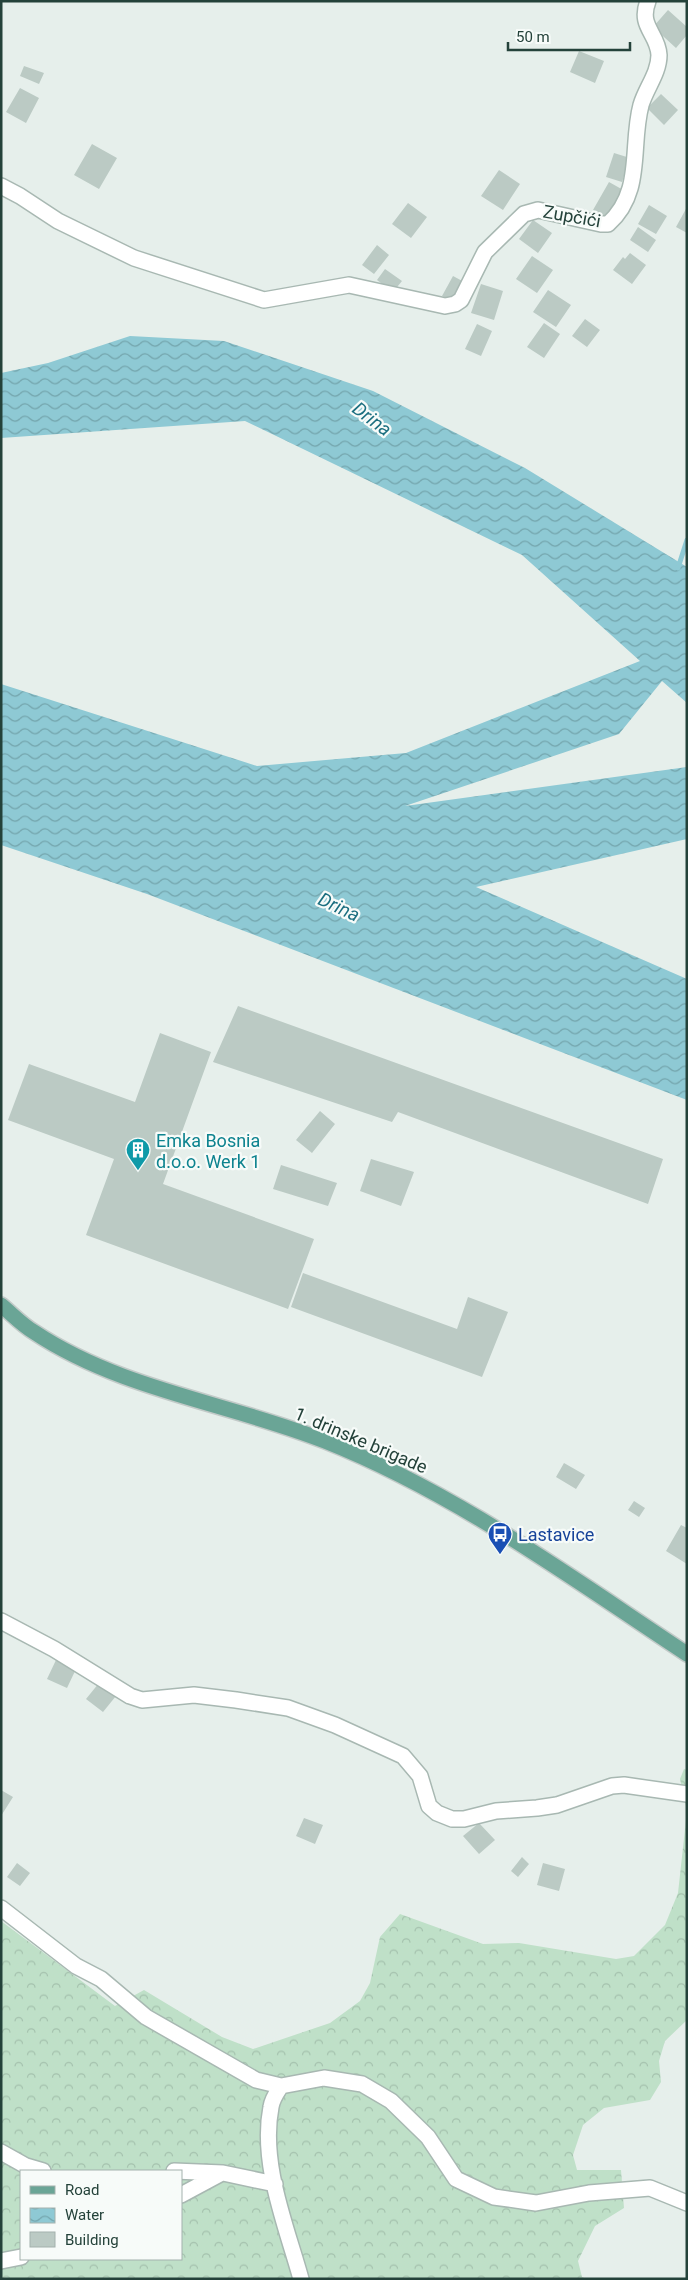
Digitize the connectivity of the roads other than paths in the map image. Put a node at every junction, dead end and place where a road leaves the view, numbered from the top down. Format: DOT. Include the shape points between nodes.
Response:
graph roads {
  1 [pos="648,1"];
  2 [pos="1,186"];
  3 [pos="1,1304"];
  4 [pos="1,1621"];
  5 [pos="687,1654"];
  6 [pos="687,1794"];
  7 [pos="1,1908"];
  8 [pos="281,2086"];
  9 [pos="1,2152"];
  10 [pos="40,2170"];
  11 [pos="182,2171"];
  12 [pos="223,2173"];
  13 [pos="275,2184"];
  14 [pos="182,2194"];
  15 [pos="687,2203"];
  16 [pos="20,2257"];
  17 [pos="1,2261"];
  18 [pos="301,2279"];
  1 -- 2 [label="street, Zupčići" via="644,15 646,26 658,47 659,56 639,113 633,183 627,198 608,224 538,210 524,214 485,252 468,289 455,304 445,306 349,285 264,300 134,258 58,221"];
  3 -- 5 [label="main road, 1. drinske brigade" via="32,1331 98,1367 324,1441 434,1492 504,1533"];
  4 -- 6 [label="street" via="142,1700 194,1695 288,1708 369,1739 403,1756 420,1776 429,1806 452,1819 557,1804 612,1786"];
  7 -- 8 [label="street" via="76,1966 102,1979 146,2017 256,2080"];
  8 -- 13 [label="street" via="271,2104 268,2134"];
  8 -- 15 [label="street" via="324,2078 362,2084 391,2101 428,2137 456,2179 494,2197 536,2203 590,2193 650,2188"];
  9 -- 10 [label="street"];
  11 -- 12 [label="street"];
  12 -- 13 [label="street"];
  12 -- 14 [label="street"];
  13 -- 18 [label="street"];
  16 -- 17 [label="street"];
}
